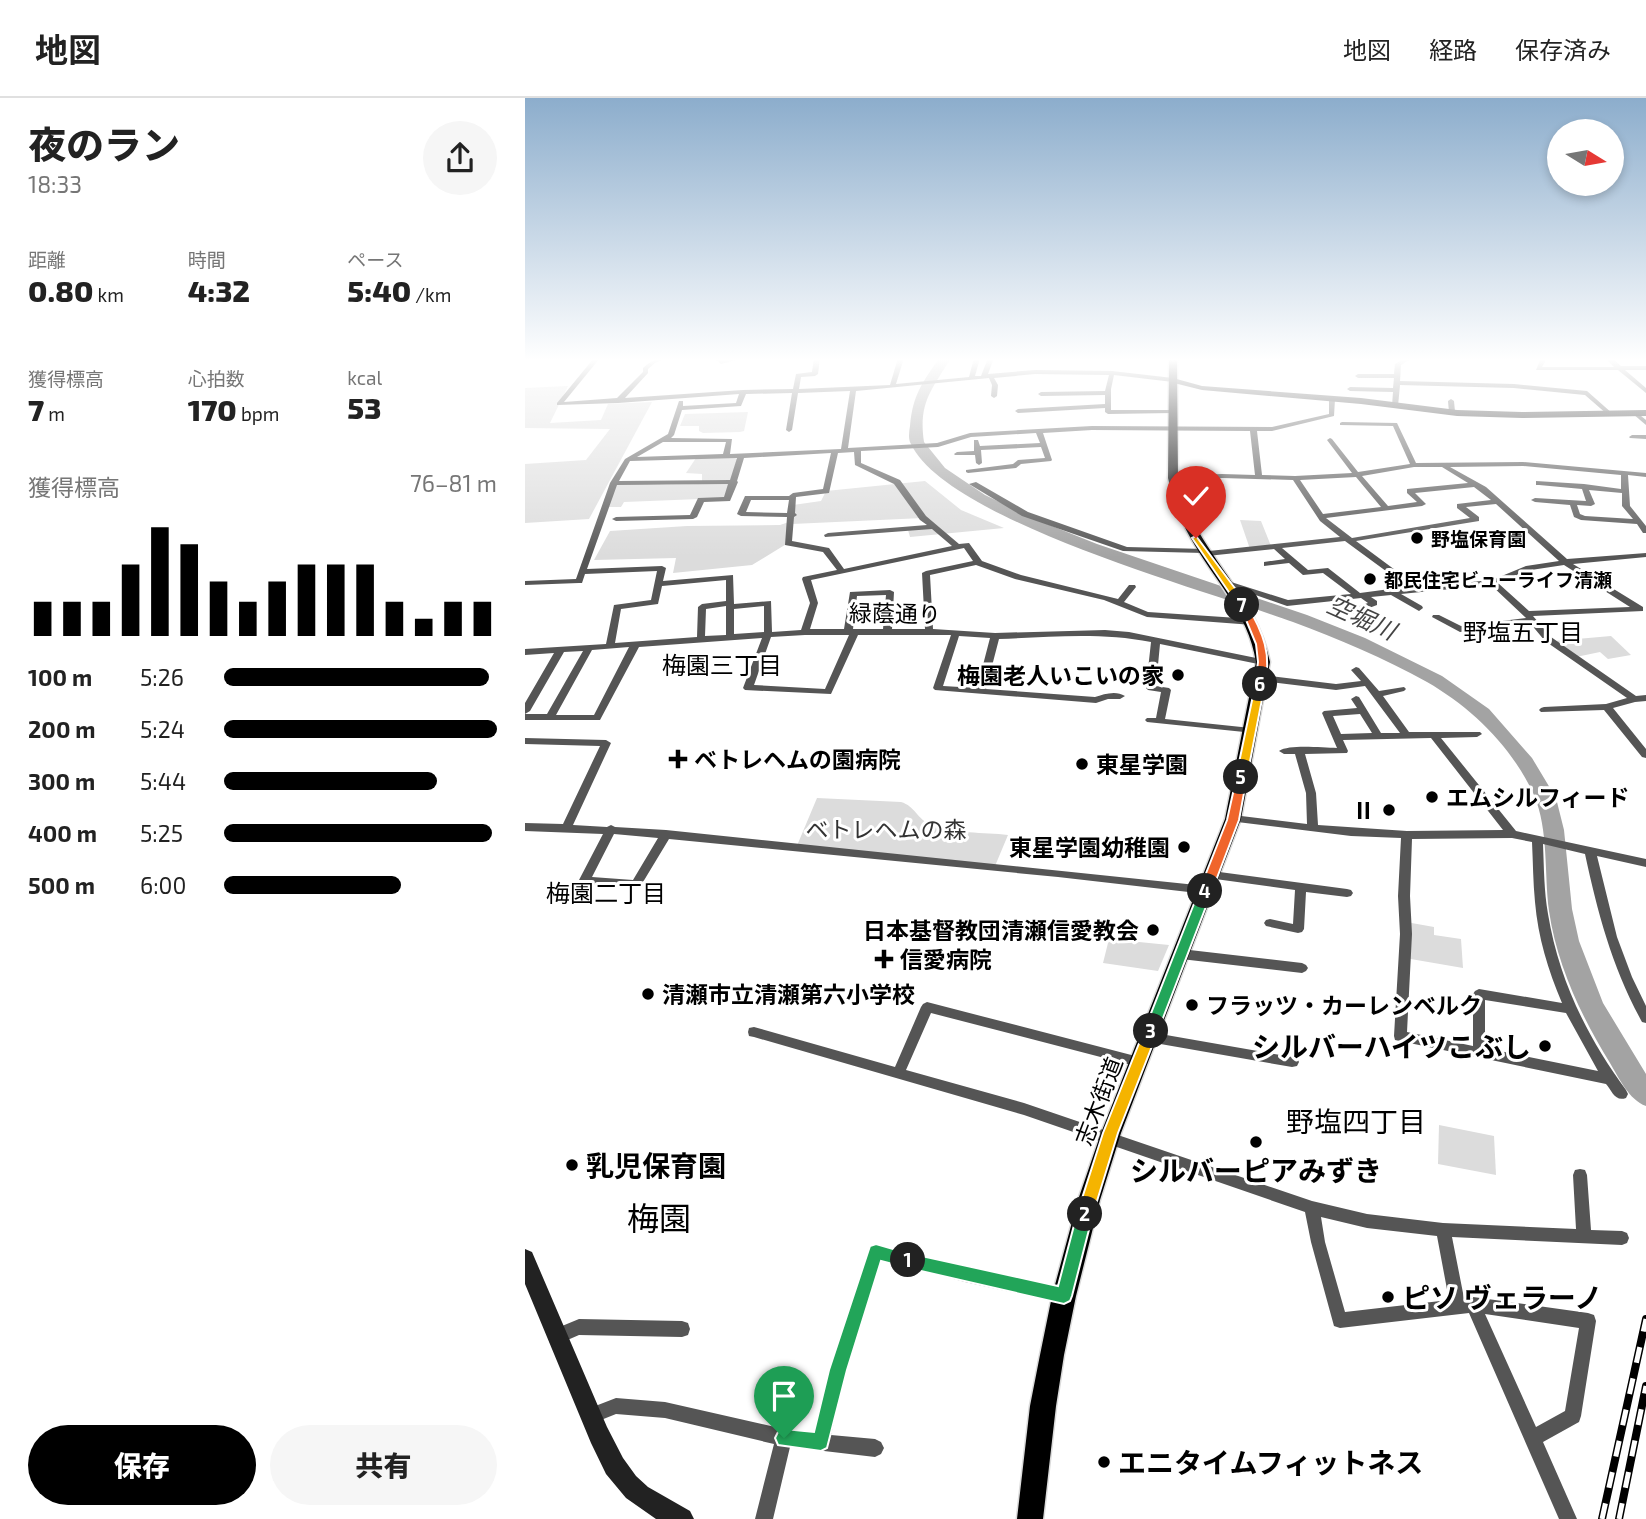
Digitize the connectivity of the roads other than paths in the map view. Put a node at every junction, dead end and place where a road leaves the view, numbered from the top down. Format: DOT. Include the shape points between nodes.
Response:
graph roads {
  1 [pos="675,424"];
  2 [pos="790,424"];
  3 [pos="847,424"];
  4 [pos="1109,424"];
  5 [pos="1173,424"];
  6 [pos="1292,424"];
  7 [pos="1395,424"];
  8 [pos="1109,428"];
  9 [pos="1173,428"];
  10 [pos="1253,428"];
  11 [pos="789,430"];
  12 [pos="1039,431"];
  13 [pos="976,434"];
  14 [pos="1646,436"];
  15 [pos="1632,437"];
  16 [pos="663,440"];
  17 [pos="1331,440"];
  18 [pos="1044,445"];
  19 [pos="1013,447"];
  20 [pos="858,449"];
  21 [pos="839,450"];
  22 [pos="977,450"];
  23 [pos="957,454"];
  24 [pos="726,456"];
  25 [pos="741,456"];
  26 [pos="628,459"];
  27 [pos="1014,460"];
  28 [pos="979,463"];
  29 [pos="1415,465"];
  30 [pos="1444,466"];
  31 [pos="968,471"];
  32 [pos="1624,471"];
  33 [pos="1356,474"];
  34 [pos="1646,475"];
  35 [pos="1259,477"];
  36 [pos="1173,478"];
  37 [pos="1296,478"];
  38 [pos="734,482"];
  39 [pos="614,483"];
  40 [pos="1539,483"];
  41 [pos="973,484"];
  42 [pos="1476,485"];
  43 [pos="1584,486"];
  44 [pos="1623,491"];
  45 [pos="793,498"];
  46 [pos="1535,500"];
  47 [pos="1496,502"];
  48 [pos="1573,503"];
  49 [pos="1386,508"];
  50 [pos="793,514"];
  51 [pos="1322,516"];
  52 [pos="616,519"];
  53 [pos="1637,522"];
  54 [pos="829,523"];
  55 [pos="934,527"];
  56 [pos="1646,531"];
  57 [pos="828,535"];
  58 [pos="1350,539"];
  59 [pos="1275,546"];
  60 [pos="958,547"];
  61 [pos="826,550"];
  62 [pos="1206,553"];
  63 [pos="1646,555"];
  64 [pos="1291,560"];
  65 [pos="978,562"];
  66 [pos="1565,562"];
  67 [pos="1267,564"];
  68 [pos="583,572"];
  69 [pos="842,572"];
  70 [pos="1493,582"];
  71 [pos="525,583"];
  72 [pos="659,584"];
  73 [pos="1229,585"];
  74 [pos="1132,587"];
  75 [pos="1415,589"];
  76 [pos="1390,591"];
  77 [pos="1360,595"];
  78 [pos="1119,603"];
  79 [pos="731,605"];
  80 [pos="1419,608"];
  81 [pos="1643,609"];
  82 [pos="1353,611"];
  83 [pos="1436,617"];
  84 [pos="1529,617"];
  85 [pos="1251,618"];
  86 [pos="852,631"];
  87 [pos="805,632"];
  88 [pos="887,632"];
  89 [pos="929,632"];
  90 [pos="956,633"];
  91 [pos="768,634"];
  92 [pos="730,636"];
  93 [pos="995,636"];
  94 [pos="701,638"];
  95 [pos="1156,640"];
  96 [pos="636,643"];
  97 [pos="610,645"];
  98 [pos="589,647"];
  99 [pos="561,649"];
  100 [pos="525,652"];
  101 [pos="1262,670"];
  102 [pos="1356,670"];
  103 [pos="1367,683"];
  104 [pos="1401,688"];
  105 [pos="981,691"];
  106 [pos="1377,694"];
  107 [pos="1120,696"];
  108 [pos="1646,698"];
  109 [pos="1356,699"];
  110 [pos="1634,699"];
  111 [pos="1607,707"];
  112 [pos="1544,710"];
  113 [pos="525,711"];
  114 [pos="1363,711"];
  115 [pos="525,717"];
  116 [pos="550,717"];
  117 [pos="1251,731"];
  118 [pos="1477,734"];
  119 [pos="1646,734"];
  120 [pos="1630,735"];
  121 [pos="1378,736"];
  122 [pos="1407,736"];
  123 [pos="1435,736"];
  124 [pos="1338,737"];
  125 [pos="525,741"];
  126 [pos="1299,750"];
  127 [pos="1285,751"];
  128 [pos="1646,755"];
  129 [pos="1233,820"];
  130 [pos="525,827"];
  131 [pos="567,827"];
  132 [pos="1313,828"];
  133 [pos="611,829"];
  134 [pos="666,834"];
  135 [pos="1512,834"];
  136 [pos="1408,835"];
  137 [pos="1537,839"];
  138 [pos="1590,851"];
  139 [pos="1646,863"];
  140 [pos="1209,882"];
  141 [pos="1301,887"];
  142 [pos="1347,893"];
  143 [pos="1270,923"];
  144 [pos="1181,954"];
  145 [pos="1302,968"];
  146 [pos="1571,1009"];
  147 [pos="1646,1018"];
  148 [pos="754,1032"];
  149 [pos="1149,1037"];
  150 [pos="1479,1052"];
  151 [pos="1139,1062"];
  152 [pos="1292,1062"];
  153 [pos="899,1072"];
  154 [pos="1610,1079"];
  155 [pos="1621,1094"];
  156 [pos="1109,1139"];
  157 [pos="1580,1175"];
  158 [pos="1312,1208"];
  159 [pos="1443,1230"];
  160 [pos="1584,1237"];
  161 [pos="1622,1238"];
  162 [pos="525,1259"];
  163 [pos="1064,1296"];
  164 [pos="1466,1306"];
  165 [pos="682,1329"];
  166 [pos="556,1337"];
  167 [pos="591,1416"];
  168 [pos="784,1438"];
  169 [pos="1533,1438"];
  170 [pos="821,1441"];
  171 [pos="875,1448"];
  172 [pos="682,1519"];
  173 [pos="764,1519"];
  174 [pos="1030,1519"];
  175 [pos="1568,1519"];
  1 -- 16 [label="street"];
  2 -- 11 [label="street"];
  3 -- 21 [label="street"];
  4 -- 8 [label="street"];
  5 -- 9 [label="main road, 志木街道"];
  6 -- 10 [label="street"];
  7 -- 29 [label="street"];
  8 -- 9 [label="street"];
  8 -- 12 [label="street"];
  9 -- 10 [label="street"];
  9 -- 36 [label="main road, 志木街道"];
  10 -- 35 [label="street"];
  12 -- 13 [label="street"];
  12 -- 18 [label="street"];
  13 -- 20 [label="street" via="938,445"];
  13 -- 22 [label="street"];
  14 -- 15 [label="street"];
  16 -- 24 [label="street" via="730,440"];
  16 -- 26 [label="street"];
  17 -- 33 [label="street"];
  18 -- 19 [label="street"];
  18 -- 31 [label="street" via="1049,460"];
  19 -- 22 [label="street"];
  19 -- 27 [label="street"];
  20 -- 21 [label="street"];
  20 -- 55 [label="street" via="856,464 898,482"];
  21 -- 25 [label="street"];
  21 -- 45 [label="street" via="826,491"];
  22 -- 23 [label="street"];
  22 -- 28 [label="street"];
  24 -- 25 [label="street"];
  24 -- 26 [label="street"];
  25 -- 38 [label="street"];
  26 -- 39 [label="street"];
  29 -- 30 [label="street"];
  29 -- 33 [label="street"];
  30 -- 32 [label="street" via="1536,464"];
  30 -- 42 [label="street"];
  32 -- 34 [label="street"];
  32 -- 44 [label="street"];
  33 -- 37 [label="street"];
  33 -- 49 [label="street"];
  35 -- 36 [label="street"];
  35 -- 37 [label="street"];
  36 -- 62 [label="main road, 志木街道" via="1184,513"];
  37 -- 51 [label="street"];
  38 -- 39 [label="street"];
  38 -- 52 [label="street" via="727,499 701,500 693,517"];
  39 -- 68 [label="street"];
  40 -- 43 [label="street"];
  41 -- 62 [label="street" via="1025,514 1126,549"];
  42 -- 47 [label="street"];
  42 -- 49 [label="street" via="1410,491 1422,504"];
  43 -- 44 [label="street"];
  43 -- 48 [label="street" via="1591,504"];
  44 -- 53 [label="street"];
  45 -- 50 [label="street"];
  45 -- 50 [label="street" via="748,498 741,514"];
  46 -- 48 [label="street"];
  47 -- 58 [label="street" via="1460,506 1476,519"];
  47 -- 66 [label="street"];
  48 -- 53 [label="street" via="1577,515 1584,518"];
  49 -- 51 [label="street"];
  50 -- 61 [label="street" via="788,543"];
  51 -- 58 [label="street"];
  53 -- 56 [label="street"];
  54 -- 57 [label="street"];
  55 -- 57 [label="street"];
  55 -- 60 [label="street"];
  57 -- 61 [label="street"];
  58 -- 59 [label="street"];
  58 -- 75 [label="street"];
  59 -- 62 [label="street"];
  59 -- 64 [label="street"];
  60 -- 65 [label="street" via="966,545"];
  60 -- 69 [label="street"];
  61 -- 69 [label="street"];
  62 -- 73 [label="main road, 志木街道"];
  63 -- 66 [label="street"];
  64 -- 67 [label="street"];
  64 -- 77 [label="street" via="1306,573 1325,570"];
  65 -- 78 [label="street"];
  65 -- 89 [label="street" via="926,573"];
  66 -- 70 [label="street" via="1529,568"];
  66 -- 81 [label="street"];
  68 -- 71 [label="street" via="579,582"];
  68 -- 72 [label="street" via="662,568"];
  69 -- 87 [label="street" via="806,579 814,603"];
  70 -- 75 [label="street"];
  70 -- 84 [label="street"];
  72 -- 79 [label="street" via="730,578"];
  72 -- 97 [label="street" via="655,602 617,607"];
  73 -- 77 [label="street" via="1287,603"];
  73 -- 85 [label="main road, 志木街道"];
  74 -- 78 [label="street"];
  75 -- 76 [label="street"];
  76 -- 77 [label="street"];
  76 -- 80 [label="street"];
  77 -- 82 [label="street" via="1374,603"];
  78 -- 85 [label="street" via="1147,614"];
  79 -- 91 [label="street" via="768,603"];
  79 -- 92 [label="street"];
  79 -- 94 [label="street" via="702,607"];
  81 -- 84 [label="street"];
  83 -- 84 [label="street" via="1460,629"];
  84 -- 110 [label="street" via="1548,639"];
  85 -- 101 [label="main road, 志木街道" via="1261,644"];
  86 -- 87 [label="street, 緑蔭通り"];
  86 -- 88 [label="street, 緑蔭通り"];
  86 -- 88 [label="street" via="853,594 890,592"];
  86 -- 91 [label="street" via="828,692 748,688"];
  87 -- 91 [label="street, 緑蔭通り"];
  88 -- 89 [label="street, 緑蔭通り"];
  89 -- 90 [label="street, 緑蔭通り"];
  90 -- 93 [label="street, 緑蔭通り"];
  90 -- 105 [label="street" via="938,688"];
  91 -- 92 [label="street, 緑蔭通り"];
  92 -- 94 [label="street, 緑蔭通り"];
  93 -- 95 [label="street, 緑蔭通り" via="1105,633"];
  93 -- 105 [label="street"];
  94 -- 96 [label="street, 緑蔭通り"];
  95 -- 101 [label="street, 緑蔭通り"];
  95 -- 117 [label="street" via="1151,688 1166,690 1155,720"];
  96 -- 97 [label="street, 緑蔭通り"];
  96 -- 116 [label="street" via="597,718"];
  97 -- 98 [label="street, 緑蔭通り"];
  98 -- 99 [label="street, 緑蔭通り"];
  98 -- 116 [label="street"];
  99 -- 100 [label="street, 緑蔭通り"];
  99 -- 113 [label="street"];
  101 -- 103 [label="street, 緑蔭通り" via="1336,687"];
  101 -- 117 [label="main road, 志木街道"];
  102 -- 103 [label="street"];
  103 -- 106 [label="street"];
  104 -- 106 [label="street"];
  105 -- 107 [label="street" via="1096,699"];
  106 -- 122 [label="street"];
  108 -- 110 [label="street"];
  109 -- 114 [label="street"];
  110 -- 111 [label="street"];
  111 -- 112 [label="street"];
  111 -- 120 [label="street"];
  114 -- 121 [label="street"];
  114 -- 124 [label="street" via="1327,713"];
  115 -- 116 [label="street"];
  117 -- 129 [label="main road, 志木街道"];
  118 -- 123 [label="street"];
  119 -- 120 [label="street"];
  120 -- 128 [label="street"];
  121 -- 122 [label="street"];
  121 -- 124 [label="street"];
  122 -- 123 [label="street"];
  123 -- 135 [label="street"];
  124 -- 126 [label="street" via="1343,751"];
  125 -- 131 [label="street" via="606,743"];
  126 -- 127 [label="street"];
  126 -- 132 [label="street" via="1311,793"];
  129 -- 132 [label="street"];
  129 -- 140 [label="main road, 志木街道"];
  130 -- 131 [label="street"];
  131 -- 133 [label="street"];
  132 -- 136 [label="street"];
  133 -- 134 [label="street"];
  133 -- 134 [label="street" via="585,880 636,884"];
  134 -- 140 [label="street" via="1023,871"];
  135 -- 136 [label="street"];
  135 -- 137 [label="street"];
  136 -- 150 [label="street" via="1400,1036"];
  137 -- 138 [label="street"];
  137 -- 146 [label="street" via="1542,914 1555,969"];
  138 -- 139 [label="street"];
  138 -- 147 [label="street" via="1611,946"];
  140 -- 141 [label="street"];
  140 -- 144 [label="main road, 志木街道"];
  141 -- 142 [label="street"];
  141 -- 143 [label="street" via="1297,929"];
  144 -- 145 [label="street"];
  144 -- 149 [label="main road, 志木街道"];
  146 -- 150 [label="street" via="1479,994"];
  146 -- 154 [label="street"];
  148 -- 153 [label="street"];
  149 -- 151 [label="main road, 志木街道"];
  149 -- 152 [label="street"];
  150 -- 154 [label="street"];
  151 -- 153 [label="street" via="927,1007"];
  151 -- 156 [label="main road, 志木街道"];
  153 -- 156 [label="street"];
  154 -- 155 [label="street"];
  156 -- 158 [label="street"];
  156 -- 163 [label="main road, 志木街道"];
  157 -- 160 [label="street"];
  158 -- 159 [label="street" via="1367,1221"];
  158 -- 164 [label="street" via="1340,1320"];
  159 -- 160 [label="street"];
  159 -- 164 [label="street"];
  160 -- 161 [label="street"];
  162 -- 166 [label="main road"];
  163 -- 170 [label="street" via="876,1252 838,1370"];
  163 -- 174 [label="main road, 志木街道" via="1043,1406"];
  164 -- 169 [label="street"];
  164 -- 169 [label="street" via="1588,1321 1573,1416"];
  165 -- 166 [label="street" via="579,1327"];
  166 -- 167 [label="main road"];
  167 -- 168 [label="street" via="616,1406 665,1410"];
  167 -- 172 [label="main road" via="605,1449 628,1483"];
  168 -- 170 [label="street"];
  168 -- 173 [label="street"];
  169 -- 175 [label="street"];
  170 -- 171 [label="street"];
}
